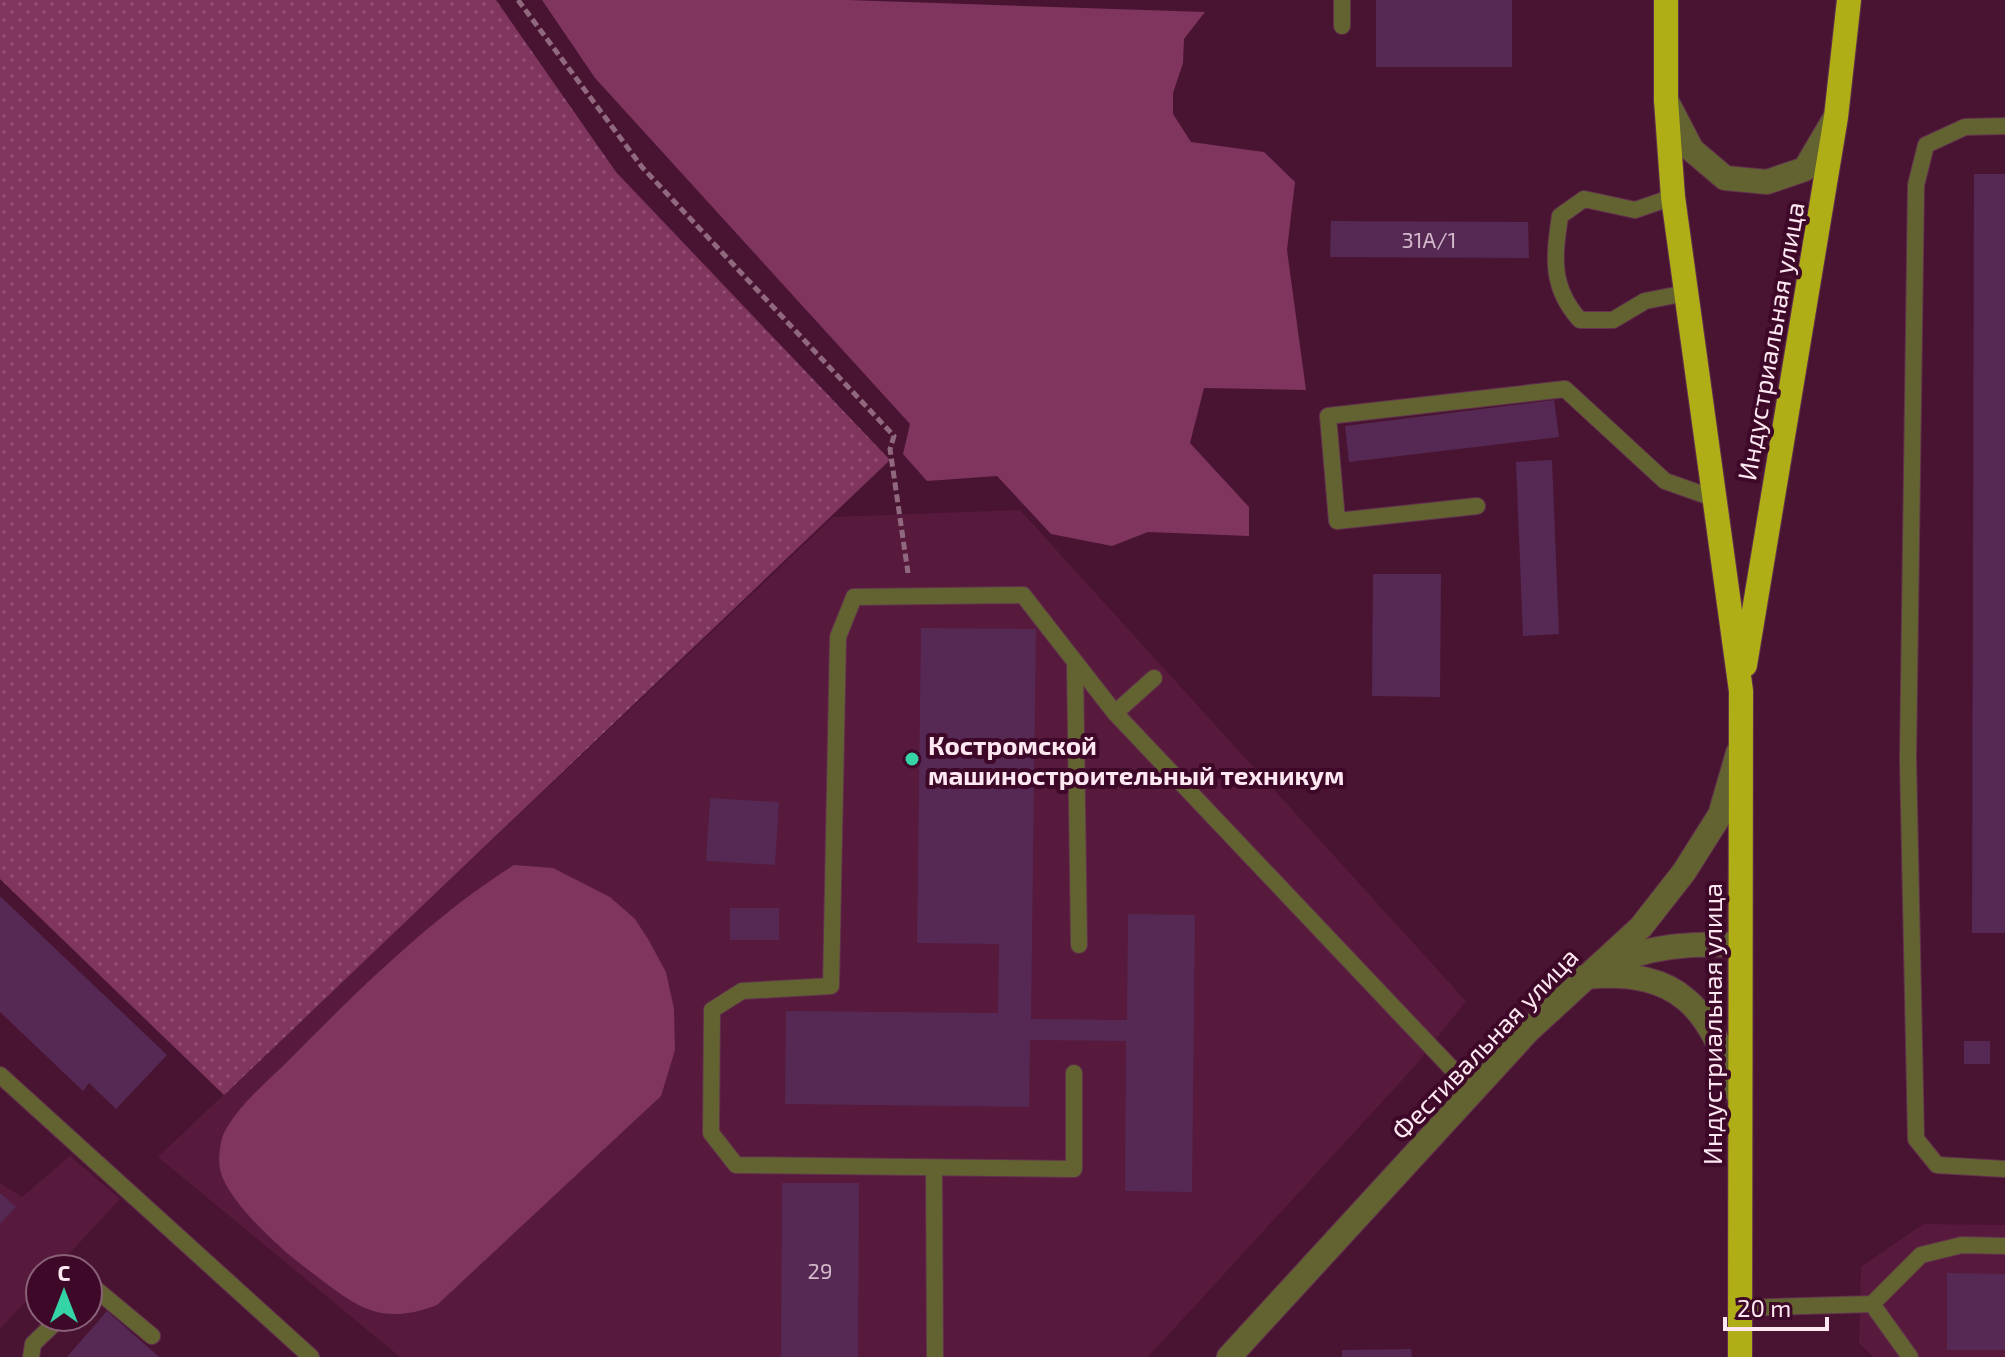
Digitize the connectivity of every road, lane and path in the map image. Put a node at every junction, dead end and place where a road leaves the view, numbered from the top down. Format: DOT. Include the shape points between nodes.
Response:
graph roads {
  1 [pos="518,0"];
  2 [pos="1342,0"];
  3 [pos="1666,0"];
  4 [pos="1849,0"];
  5 [pos="1342,26"];
  6 [pos="1666,100"];
  7 [pos="1836,117"];
  8 [pos="2005,126"];
  9 [pos="1673,197"];
  10 [pos="1686,293"];
  11 [pos="1713,498"];
  12 [pos="1477,506"];
  13 [pos="911,596"];
  14 [pos="1075,664"];
  15 [pos="1154,678"];
  16 [pos="1741,691"];
  17 [pos="1115,713"];
  18 [pos="1741,743"];
  19 [pos="1079,945"];
  20 [pos="1739,945"];
  21 [pos="1585,977"];
  22 [pos="1074,1073"];
  23 [pos="0,1075"];
  24 [pos="1473,1091"];
  25 [pos="1739,1097"];
  26 [pos="934,1169"];
  27 [pos="2005,1169"];
  28 [pos="2005,1246"];
  29 [pos="104,1296"];
  30 [pos="1872,1304"];
  31 [pos="1740,1308"];
  32 [pos="44,1333"];
  33 [pos="152,1336"];
  34 [pos="31,1357"];
  35 [pos="311,1357"];
  36 [pos="935,1357"];
  37 [pos="1229,1357"];
  38 [pos="1740,1357"];
  39 [pos="1910,1357"];
  1 -- 13 [label="path" via="642,167 894,436 890,449"];
  2 -- 5 [label="lane"];
  3 -- 6 [label="highway, Индустриальная улица"];
  4 -- 7 [label="highway, Индустриальная улица"];
  6 -- 7 [label="street" via="1692,150 1725,178 1767,182 1805,169"];
  6 -- 9 [label="highway, Индустриальная улица"];
  7 -- 16 [label="highway, Индустриальная улица"];
  8 -- 27 [label="lane" via="1965,127 1926,145 1916,185 1908,758 1916,1139 1937,1165"];
  9 -- 10 [label="highway, Индустриальная улица"];
  9 -- 10 [label="lane" via="1635,210 1584,199 1560,216 1554,263 1563,302 1580,320 1613,320 1645,301"];
  10 -- 11 [label="highway, Индустриальная улица"];
  11 -- 12 [label="lane" via="1665,481 1565,389 1328,416 1337,521"];
  11 -- 16 [label="highway, Индустриальная улица"];
  13 -- 14 [label="lane" via="1023,595"];
  13 -- 26 [label="lane" via="854,597 838,637 831,986 742,991 712,1010 711,1133 736,1165"];
  14 -- 17 [label="lane"];
  14 -- 19 [label="lane"];
  15 -- 17 [label="lane"];
  16 -- 18 [label="highway, Индустриальная улица"];
  17 -- 24 [label="lane"];
  18 -- 20 [label="highway, Индустриальная улица"];
  18 -- 21 [label="street, Фестивальная улица" via="1720,815 1684,872 1641,927"];
  20 -- 21 [label="street" via="1686,943 1621,959"];
  20 -- 25 [label="highway, Индустриальная улица"];
  21 -- 24 [label="street, Фестивальная улица"];
  21 -- 25 [label="street" via="1624,973 1668,988 1695,1005 1726,1057"];
  22 -- 26 [label="lane" via="1074,1169"];
  23 -- 35 [label="lane"];
  24 -- 37 [label="street, Фестивальная улица"];
  25 -- 31 [label="highway, Индустриальная улица"];
  26 -- 36 [label="lane"];
  28 -- 30 [label="lane" via="1962,1245 1921,1255"];
  29 -- 33 [label="lane"];
  30 -- 31 [label="lane"];
  30 -- 39 [label="lane"];
  31 -- 38 [label="highway, Индустриальная улица"];
  32 -- 34 [label="lane" via="33,1344"];
}
